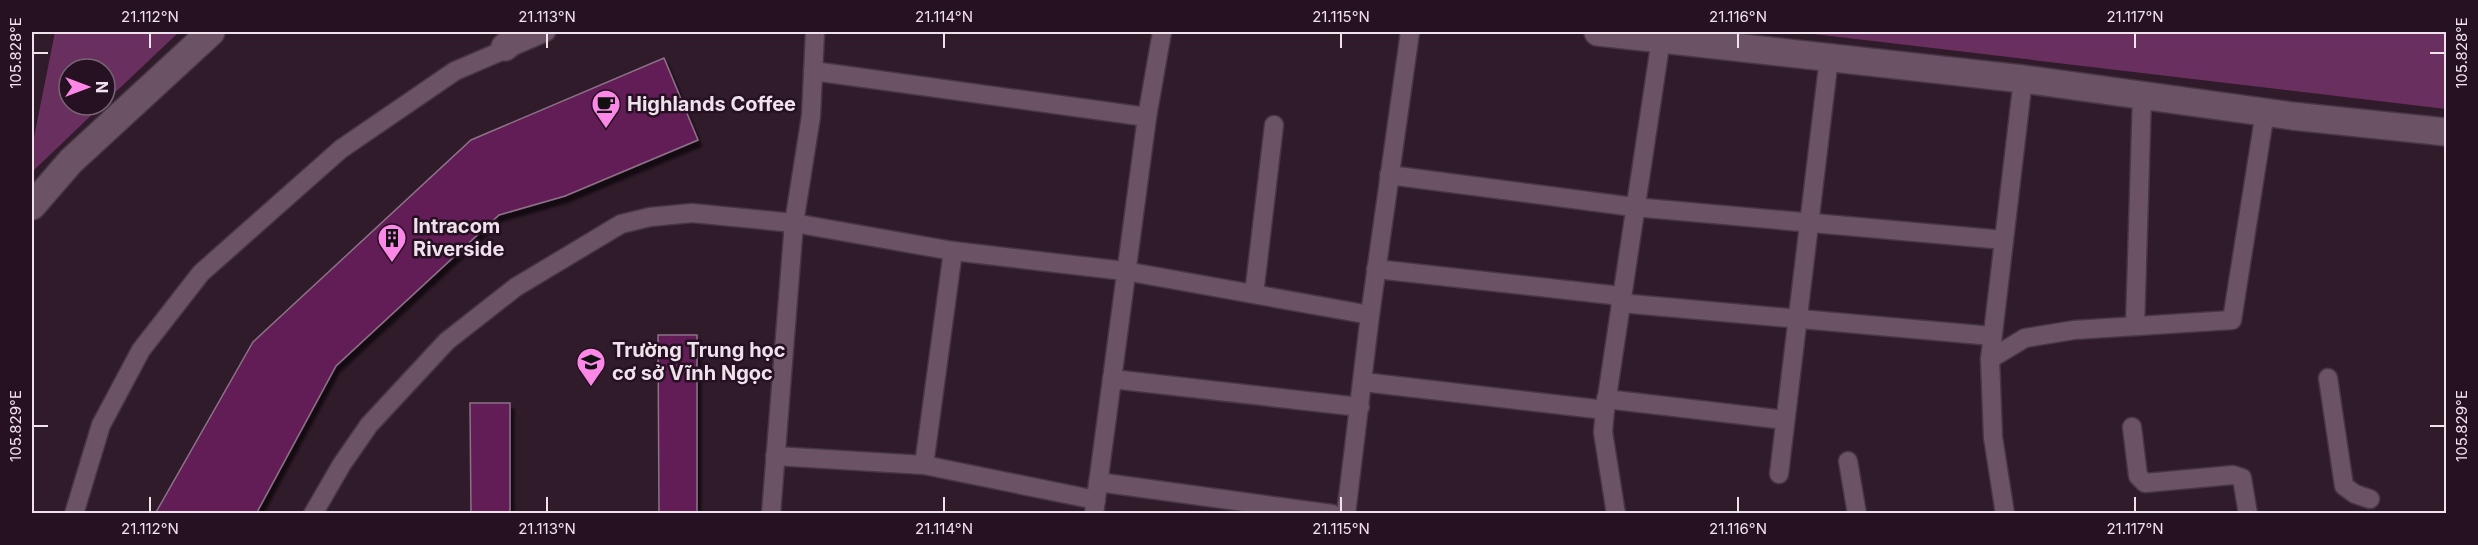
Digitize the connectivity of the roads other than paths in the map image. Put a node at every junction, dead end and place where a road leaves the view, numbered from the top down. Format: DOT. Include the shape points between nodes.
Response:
graph roads {
  1 [pos="211,32"];
  2 [pos="546,32"];
  3 [pos="815,32"];
  4 [pos="1162,32"];
  5 [pos="1410,32"];
  6 [pos="1598,32"];
  7 [pos="514,39"];
  8 [pos="1661,39"];
  9 [pos="1829,58"];
  10 [pos="813,71"];
  11 [pos="2023,79"];
  12 [pos="2142,96"];
  13 [pos="2265,112"];
  14 [pos="1147,117"];
  15 [pos="1274,125"];
  16 [pos="2446,132"];
  17 [pos="1389,175"];
  18 [pos="32,206"];
  19 [pos="1634,207"];
  20 [pos="794,223"];
  21 [pos="1809,223"];
  22 [pos="2004,240"];
  23 [pos="953,251"];
  24 [pos="1376,269"];
  25 [pos="1125,271"];
  26 [pos="1254,294"];
  27 [pos="1621,299"];
  28 [pos="1370,315"];
  29 [pos="1798,317"];
  30 [pos="2135,327"];
  31 [pos="1992,336"];
  32 [pos="1990,359"];
  33 [pos="2328,378"];
  34 [pos="1112,379"];
  35 [pos="1363,382"];
  36 [pos="1605,404"];
  37 [pos="1360,407"];
  38 [pos="1785,420"];
  39 [pos="2132,428"];
  40 [pos="775,456"];
  41 [pos="1848,461"];
  42 [pos="924,465"];
  43 [pos="1779,474"];
  44 [pos="1096,499"];
  45 [pos="2370,499"];
  46 [pos="74,513"];
  47 [pos="313,513"];
  48 [pos="771,513"];
  49 [pos="1332,513"];
  50 [pos="1346,513"];
  51 [pos="1616,513"];
  52 [pos="1857,513"];
  53 [pos="2005,513"];
  54 [pos="2248,513"];
  1 -- 18 [label="street" via="71,161"];
  2 -- 7 [label="street"];
  3 -- 10 [label="street"];
  4 -- 14 [label="street"];
  5 -- 17 [label="street"];
  6 -- 8 [label="street"];
  7 -- 46 [label="street" via="455,71 341,149 201,273 141,350 101,425"];
  8 -- 9 [label="street"];
  8 -- 19 [label="street"];
  9 -- 11 [label="street"];
  9 -- 21 [label="street"];
  10 -- 14 [label="street"];
  10 -- 20 [label="street" via="811,116"];
  11 -- 12 [label="street"];
  11 -- 22 [label="street"];
  12 -- 13 [label="street"];
  12 -- 30 [label="street"];
  13 -- 16 [label="street"];
  13 -- 30 [label="street" via="2232,320"];
  14 -- 25 [label="street"];
  15 -- 26 [label="street"];
  17 -- 19 [label="street"];
  17 -- 24 [label="street"];
  19 -- 21 [label="street"];
  19 -- 27 [label="street"];
  20 -- 23 [label="street"];
  20 -- 40 [label="street"];
  20 -- 47 [label="street" via="692,213 621,224 516,287 447,341 369,425"];
  21 -- 22 [label="street"];
  21 -- 29 [label="street"];
  22 -- 31 [label="street"];
  23 -- 25 [label="street"];
  23 -- 42 [label="street"];
  24 -- 27 [label="street"];
  24 -- 28 [label="street"];
  25 -- 26 [label="street"];
  25 -- 34 [label="street"];
  26 -- 28 [label="street"];
  27 -- 29 [label="street"];
  27 -- 36 [label="street"];
  28 -- 35 [label="street"];
  29 -- 31 [label="street"];
  29 -- 38 [label="street"];
  30 -- 32 [label="street" via="2074,330 2025,338"];
  31 -- 32 [label="street"];
  32 -- 53 [label="street" via="1993,437"];
  33 -- 45 [label="street" via="2344,486 2355,495"];
  34 -- 37 [label="street"];
  34 -- 44 [label="street"];
  35 -- 36 [label="street"];
  35 -- 37 [label="street"];
  36 -- 38 [label="street"];
  36 -- 51 [label="street" via="1603,432"];
  37 -- 50 [label="street"];
  38 -- 43 [label="street"];
  39 -- 54 [label="street" via="2138,476 2145,483 2242,478"];
  40 -- 42 [label="street"];
  40 -- 48 [label="street"];
  41 -- 52 [label="street"];
  42 -- 44 [label="street"];
  44 -- 49 [label="street"];
}
